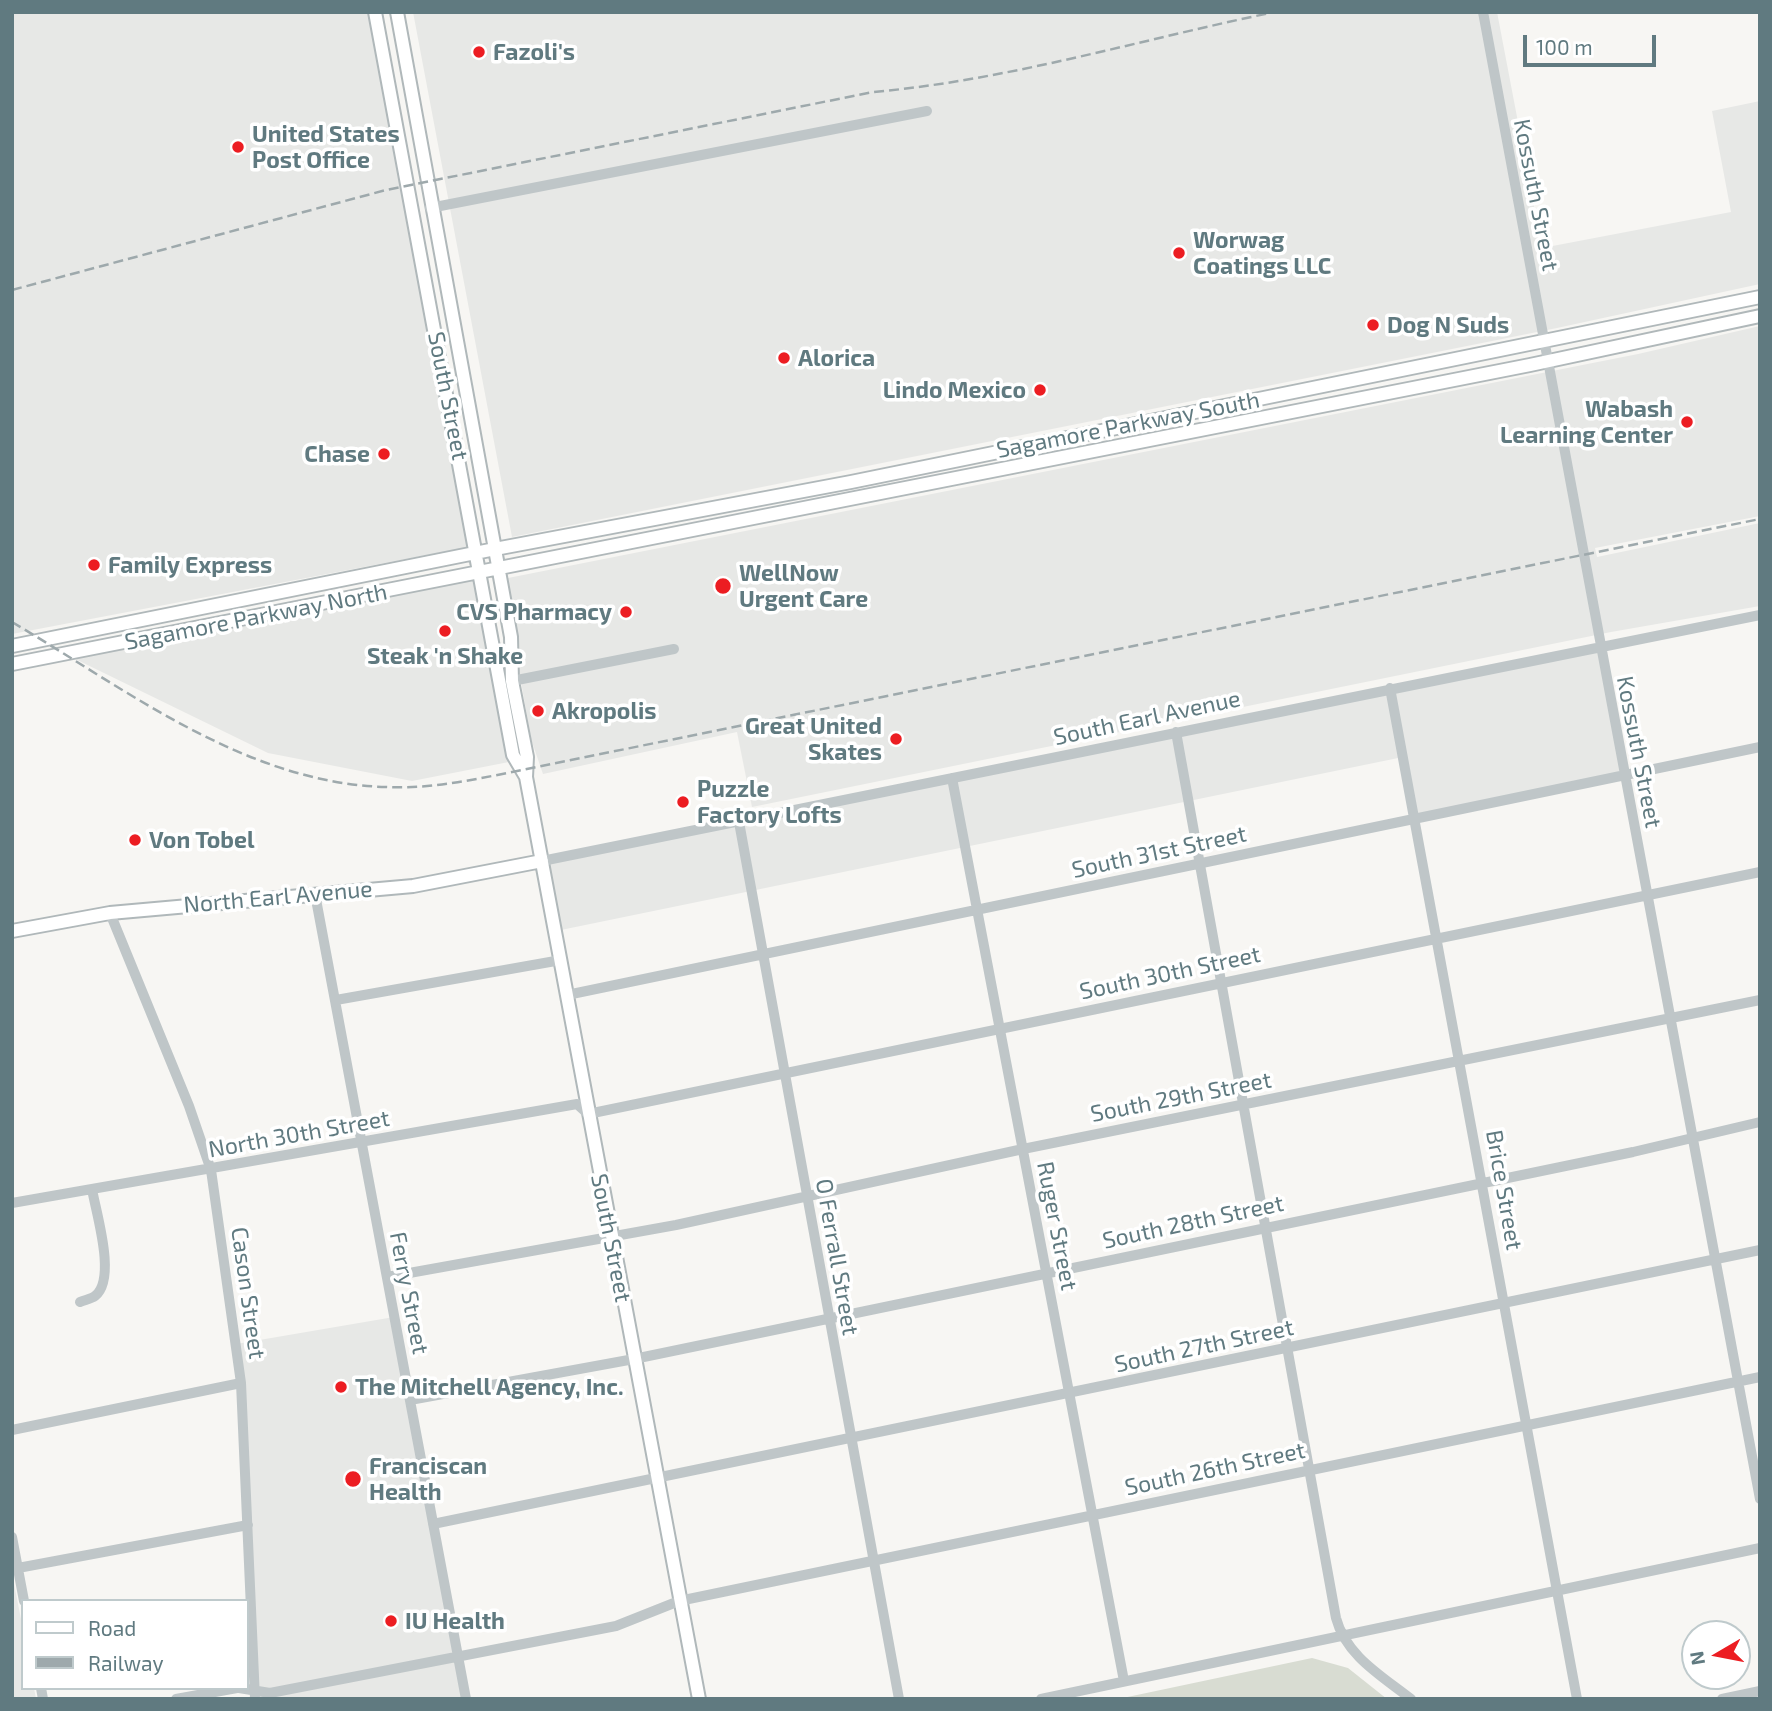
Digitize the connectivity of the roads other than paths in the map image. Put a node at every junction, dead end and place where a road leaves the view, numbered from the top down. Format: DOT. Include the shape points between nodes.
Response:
graph roads {
  1 [pos="375,12"];
  2 [pos="397,12"];
  3 [pos="1483,12"];
  4 [pos="412,103"];
  5 [pos="394,107"];
  6 [pos="927,111"];
  7 [pos="430,208"];
  8 [pos="1760,297"];
  9 [pos="1760,316"];
  10 [pos="1546,341"];
  11 [pos="1549,360"];
  12 [pos="495,548"];
  13 [pos="477,552"];
  14 [pos="499,570"];
  15 [pos="481,573"];
  16 [pos="1760,615"];
  17 [pos="1600,645"];
  18 [pos="12,646"];
  19 [pos="674,649"];
  20 [pos="12,664"];
  21 [pos="512,681"];
  22 [pos="1390,688"];
  23 [pos="1177,732"];
  24 [pos="1760,747"];
  25 [pos="1624,775"];
  26 [pos="526,777"];
  27 [pos="952,778"];
  28 [pos="1416,819"];
  29 [pos="739,822"];
  30 [pos="542,861"];
  31 [pos="1200,863"];
  32 [pos="1760,872"];
  33 [pos="315,894"];
  34 [pos="1647,896"];
  35 [pos="977,910"];
  36 [pos="110,913"];
  37 [pos="12,931"];
  38 [pos="1438,937"];
  39 [pos="763,954"];
  40 [pos="561,960"];
  41 [pos="1222,982"];
  42 [pos="567,995"];
  43 [pos="335,1000"];
  44 [pos="1760,1000"];
  45 [pos="1670,1019"];
  46 [pos="999,1027"];
  47 [pos="1460,1060"];
  48 [pos="784,1073"];
  49 [pos="1244,1104"];
  50 [pos="588,1114"];
  51 [pos="1760,1122"];
  52 [pos="1692,1135"];
  53 [pos="361,1143"];
  54 [pos="1023,1149"];
  55 [pos="211,1170"];
  56 [pos="1483,1183"];
  57 [pos="92,1189"];
  58 [pos="807,1197"];
  59 [pos="12,1203"];
  60 [pos="1266,1226"];
  61 [pos="611,1237"];
  62 [pos="1760,1250"];
  63 [pos="1716,1260"];
  64 [pos="1046,1273"];
  65 [pos="387,1277"];
  66 [pos="80,1302"];
  67 [pos="1505,1302"];
  68 [pos="829,1318"];
  69 [pos="1288,1348"];
  70 [pos="634,1359"];
  71 [pos="1760,1377"];
  72 [pos="1738,1381"];
  73 [pos="241,1383"];
  74 [pos="1069,1394"];
  75 [pos="410,1400"];
  76 [pos="1528,1425"];
  77 [pos="12,1430"];
  78 [pos="851,1439"];
  79 [pos="1310,1469"];
  80 [pos="656,1480"];
  81 [pos="1760,1499"];
  82 [pos="1092,1515"];
  83 [pos="433,1524"];
  84 [pos="248,1525"];
  85 [pos="12,1537"];
  86 [pos="1760,1548"];
  87 [pos="873,1561"];
  88 [pos="18,1568"];
  89 [pos="1557,1589"];
  90 [pos="24,1599"];
  91 [pos="679,1601"];
  92 [pos="1336,1636"];
  93 [pos="458,1657"];
  94 [pos="1124,1681"];
  95 [pos="227,1690"];
  96 [pos="1760,1691"];
  97 [pos="254,1695"];
  98 [pos="176,1699"];
  99 [pos="466,1699"];
  100 [pos="699,1699"];
  101 [pos="899,1699"];
  102 [pos="1041,1699"];
  103 [pos="1411,1699"];
  104 [pos="1577,1699"];
  105 [pos="1722,1699"];
  1 -- 5 [label="main road, South Street"];
  2 -- 4 [label="main road, South Street"];
  3 -- 10 [label="street, Kossuth Street"];
  4 -- 5 [label="main road"];
  4 -- 7 [label="main road, South Street"];
  5 -- 13 [label="main road, South Street"];
  6 -- 7 [label="street"];
  7 -- 12 [label="main road, South Street"];
  8 -- 10 [label="main road, Sagamore Parkway South"];
  9 -- 11 [label="main road, Sagamore Parkway South"];
  10 -- 11 [label="street, Kossuth Street"];
  10 -- 12 [label="main road, Sagamore Parkway South" via="851,482"];
  11 -- 14 [label="main road, Sagamore Parkway South"];
  11 -- 17 [label="street, Kossuth Street"];
  12 -- 13 [label="main road, Sagamore Parkway North"];
  12 -- 14 [label="main road, South Street"];
  13 -- 15 [label="main road, South Street"];
  13 -- 18 [label="main road, Sagamore Parkway North"];
  14 -- 15 [label="main road, Sagamore Parkway North"];
  14 -- 21 [label="main road, South Street" via="511,637"];
  15 -- 20 [label="main road, Sagamore Parkway North"];
  15 -- 26 [label="main road, South Street" via="514,761"];
  16 -- 17 [label="street, South Earl Avenue"];
  17 -- 22 [label="street, South Earl Avenue"];
  17 -- 25 [label="street, Kossuth Street"];
  19 -- 21 [label="street"];
  21 -- 26 [label="main road, South Street" via="527,757"];
  22 -- 23 [label="street, South Earl Avenue"];
  22 -- 28 [label="street, Brice Street"];
  23 -- 27 [label="street, South Earl Avenue"];
  23 -- 31 [label="street"];
  24 -- 25 [label="street, South 31st Street"];
  25 -- 28 [label="street, South 31st Street"];
  25 -- 34 [label="street, Kossuth Street"];
  26 -- 30 [label="main road, South Street"];
  27 -- 29 [label="street, South Earl Avenue"];
  27 -- 35 [label="street, Ruger Street"];
  28 -- 31 [label="street, South 31st Street"];
  28 -- 38 [label="street, Brice Street"];
  29 -- 30 [label="street, South Earl Avenue"];
  29 -- 39 [label="street, O Ferrall Street"];
  30 -- 33 [label="main road, North Earl Avenue" via="413,886"];
  30 -- 40 [label="main road, South Street"];
  31 -- 35 [label="street, South 31st Street"];
  31 -- 41 [label="street"];
  32 -- 34 [label="street, South 30th Street"];
  33 -- 36 [label="main road, North Earl Avenue"];
  33 -- 43 [label="street, Ferry Street"];
  34 -- 38 [label="street, South 30th Street"];
  34 -- 45 [label="street, Kossuth Street"];
  35 -- 39 [label="street, South 31st Street"];
  35 -- 46 [label="street, Ruger Street"];
  36 -- 37 [label="main road, North Earl Avenue"];
  36 -- 55 [label="street, Cason Street"];
  38 -- 41 [label="street, South 30th Street"];
  38 -- 47 [label="street, Brice Street"];
  39 -- 42 [label="street, South 31st Street"];
  39 -- 48 [label="street, O Ferrall Street"];
  40 -- 42 [label="main road, South Street"];
  40 -- 43 [label="street"];
  41 -- 46 [label="street, South 30th Street"];
  41 -- 49 [label="street"];
  42 -- 50 [label="main road, South Street"];
  43 -- 53 [label="street, Ferry Street"];
  44 -- 45 [label="street, South 29th Street"];
  45 -- 47 [label="street, South 29th Street"];
  45 -- 52 [label="street, Kossuth Street"];
  46 -- 48 [label="street, South 30th Street"];
  46 -- 54 [label="street, Ruger Street"];
  47 -- 49 [label="street, South 29th Street"];
  47 -- 56 [label="street, Brice Street"];
  48 -- 50 [label="street, South 30th Street"];
  48 -- 58 [label="street, O Ferrall Street"];
  49 -- 54 [label="street, South 29th Street"];
  49 -- 60 [label="street"];
  50 -- 53 [label="street, North 30th Street" via="577,1104"];
  50 -- 61 [label="main road, South Street"];
  51 -- 52 [label="street, South 28th Street"];
  52 -- 56 [label="street, South 28th Street" via="1685,1141"];
  52 -- 63 [label="street, Kossuth Street"];
  53 -- 55 [label="street, North 30th Street"];
  53 -- 65 [label="street, Ferry Street"];
  54 -- 58 [label="street, South 29th Street"];
  54 -- 64 [label="street, Ruger Street"];
  55 -- 57 [label="street, North 30th Street"];
  55 -- 73 [label="street, Cason Street"];
  56 -- 60 [label="street, South 28th Street"];
  56 -- 67 [label="street, Brice Street"];
  57 -- 59 [label="street, North 30th Street"];
  57 -- 66 [label="street" via="107,1271 96,1295"];
  58 -- 61 [label="street, South 29th Street"];
  58 -- 68 [label="street, O Ferrall Street"];
  60 -- 64 [label="street, South 28th Street"];
  60 -- 69 [label="street"];
  61 -- 65 [label="street, South 29th Street"];
  61 -- 70 [label="main road, South Street"];
  62 -- 63 [label="street, South 27th Street"];
  63 -- 67 [label="street, South 27th Street"];
  63 -- 72 [label="street, Kossuth Street"];
  64 -- 68 [label="street, South 28th Street"];
  64 -- 74 [label="street, Ruger Street"];
  65 -- 75 [label="street, Ferry Street"];
  67 -- 69 [label="street, South 27th Street"];
  67 -- 76 [label="street, Brice Street"];
  68 -- 70 [label="street, South 28th Street"];
  68 -- 78 [label="street, O Ferrall Street"];
  69 -- 74 [label="street, South 27th Street"];
  69 -- 79 [label="street"];
  70 -- 75 [label="street, South 28th Street"];
  70 -- 80 [label="main road, South Street"];
  71 -- 72 [label="street, South 26th Street"];
  72 -- 76 [label="street, South 26th Street"];
  72 -- 81 [label="street, Kossuth Street"];
  73 -- 77 [label="street"];
  73 -- 84 [label="street, Cason Street"];
  74 -- 78 [label="street, South 27th Street"];
  74 -- 82 [label="street, Ruger Street"];
  75 -- 83 [label="street, Ferry Street"];
  76 -- 79 [label="street, South 26th Street"];
  76 -- 89 [label="street, Brice Street"];
  78 -- 80 [label="street, South 27th Street"];
  78 -- 87 [label="street, O Ferrall Street"];
  79 -- 82 [label="street, South 26th Street"];
  79 -- 92 [label="street"];
  80 -- 83 [label="street, South 27th Street"];
  80 -- 91 [label="main road, South Street"];
  82 -- 87 [label="street, South 26th Street"];
  82 -- 94 [label="street, Ruger Street"];
  83 -- 93 [label="street, Ferry Street"];
  84 -- 88 [label="street"];
  84 -- 97 [label="street, Cason Street"];
  85 -- 88 [label="street"];
  86 -- 89 [label="street"];
  87 -- 91 [label="street, South 26th Street"];
  87 -- 101 [label="street, O Ferrall Street"];
  88 -- 90 [label="street"];
  89 -- 92 [label="street"];
  89 -- 104 [label="street, Brice Street"];
  91 -- 93 [label="street, South 26th Street" via="616,1626"];
  91 -- 100 [label="main road, South Street"];
  92 -- 94 [label="street"];
  92 -- 103 [label="street"];
  93 -- 97 [label="street, South 26th Street"];
  93 -- 99 [label="street, Ferry Street"];
  94 -- 102 [label="street"];
  95 -- 98 [label="street"];
  96 -- 105 [label="street"];
}
